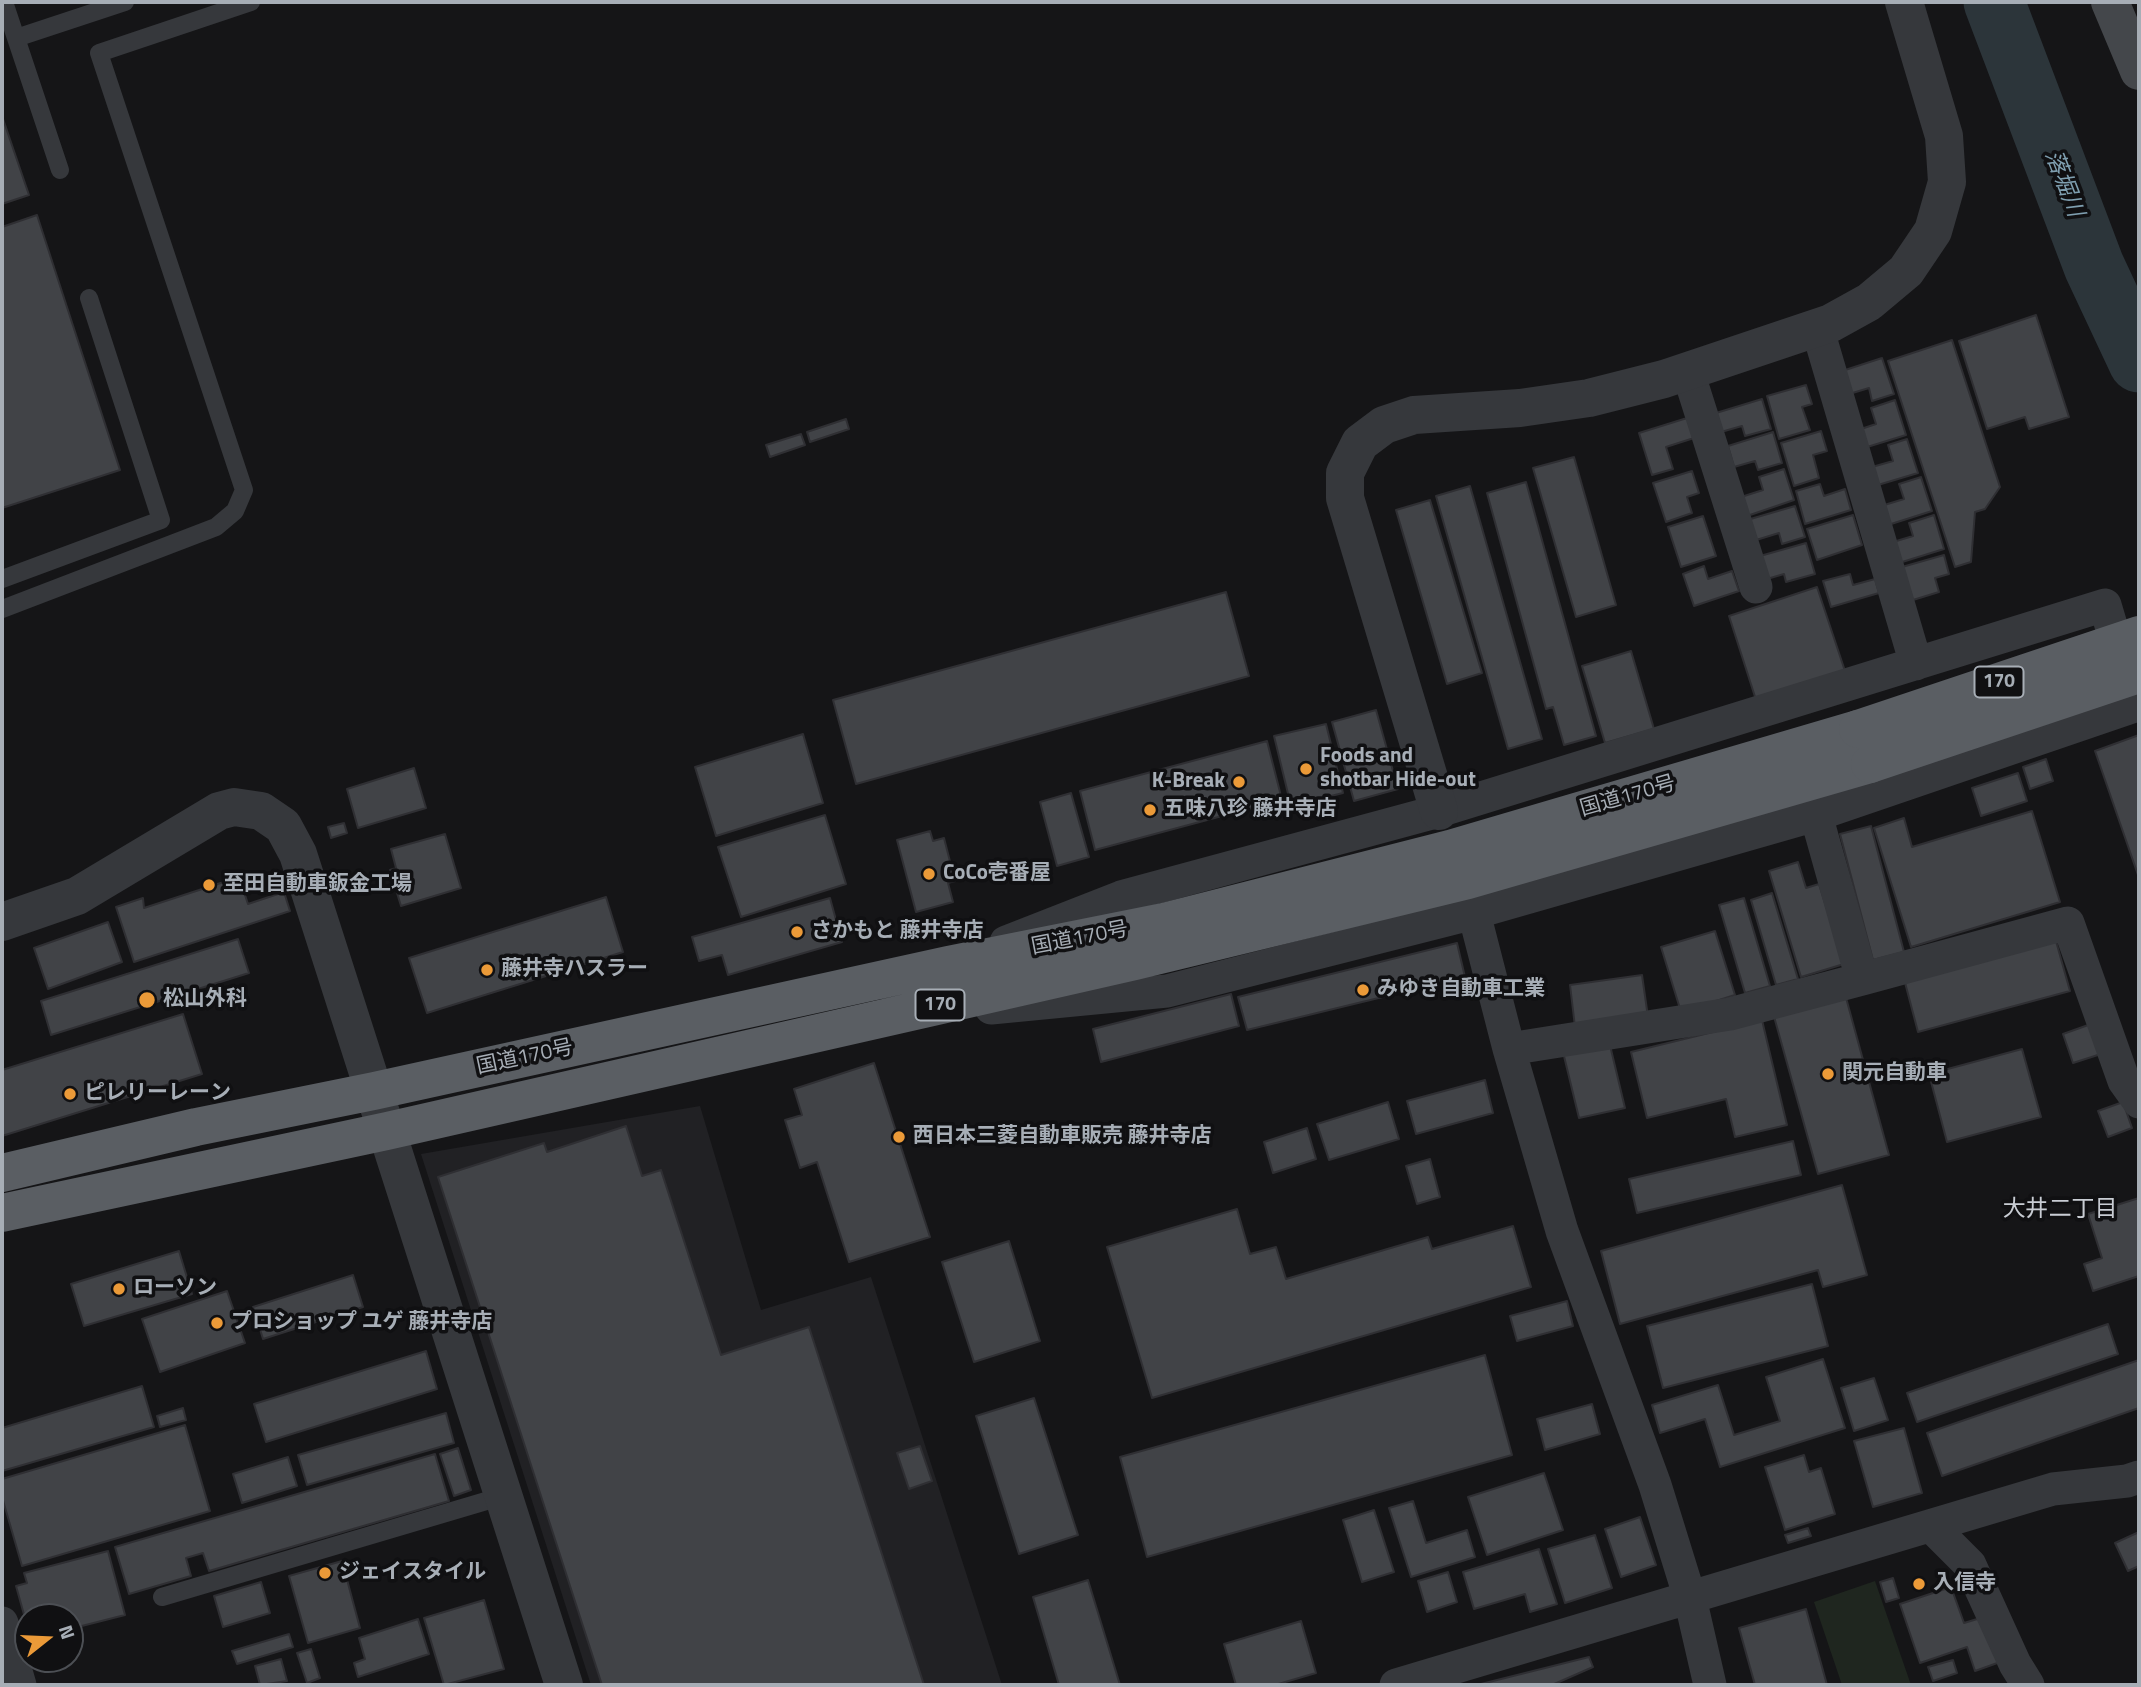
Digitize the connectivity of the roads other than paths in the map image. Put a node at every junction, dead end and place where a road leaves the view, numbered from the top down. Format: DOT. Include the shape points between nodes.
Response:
graph roads {
  1 [pos="4,2"];
  2 [pos="125,2"];
  3 [pos="251,2"];
  4 [pos="1904,2"];
  5 [pos="2110,2"];
  6 [pos="16,38"];
  7 [pos="2139,71"];
  8 [pos="60,170"];
  9 [pos="89,298"];
  10 [pos="1817,327"];
  11 [pos="1688,372"];
  12 [pos="2,579"];
  13 [pos="1756,587"];
  14 [pos="2,608"];
  15 [pos="2139,635"];
  16 [pos="1916,664"];
  17 [pos="2139,674"];
  18 [pos="1864,747"];
  19 [pos="1439,811"];
  20 [pos="1816,815"];
  21 [pos="1474,913"];
  22 [pos="2,922"];
  23 [pos="948,965"];
  24 [pos="1862,979"];
  25 [pos="881,1018"];
  26 [pos="1509,1049"];
  27 [pos="374,1091"];
  28 [pos="2139,1102"];
  29 [pos="387,1131"];
  30 [pos="2,1173"];
  31 [pos="2,1213"];
  32 [pos="2139,1477"];
  33 [pos="503,1496"];
  34 [pos="1931,1526"];
  35 [pos="162,1597"];
  36 [pos="1690,1598"];
  37 [pos="2,1623"];
  38 [pos="20,1685"];
  39 [pos="564,1685"];
  40 [pos="1396,1685"];
  41 [pos="1710,1685"];
  42 [pos="2028,1685"];
  1 -- 6 [label="lane"];
  2 -- 6 [label="lane"];
  3 -- 14 [label="lane" via="99,53 244,490 235,511 216,527"];
  4 -- 10 [label="street" via="1944,136 1947,182 1933,230 1906,271 1869,302"];
  5 -- 7 [label="main road"];
  6 -- 8 [label="lane"];
  9 -- 12 [label="lane" via="161,520"];
  10 -- 11 [label="street"];
  10 -- 16 [label="street"];
  11 -- 13 [label="street"];
  11 -- 19 [label="street" via="1590,398 1414,415 1384,425 1360,443 1345,473 1345,498"];
  15 -- 18 [label="highway, 国道170号 / 170, bridge"];
  16 -- 19 [label="street"];
  16 -- 20 [label="street" via="2105,605 2135,706"];
  17 -- 18 [label="highway, 国道170号 / 170, bridge"];
  18 -- 23 [label="highway, 国道170号 / 170" via="1164,922"];
  18 -- 25 [label="highway, 国道170号 / 170" via="1468,880"];
  19 -- 23 [label="street" via="1121,897"];
  20 -- 21 [label="street"];
  20 -- 24 [label="street"];
  21 -- 25 [label="street" via="1167,991"];
  21 -- 26 [label="street"];
  22 -- 27 [label="street" via="77,896 219,811 234,807 261,811 283,825 298,854"];
  23 -- 27 [label="highway, 国道170号 / 170"];
  24 -- 26 [label="street" via="1730,1014"];
  24 -- 28 [label="street" via="2068,923 2124,1082"];
  25 -- 29 [label="highway, 国道170号 / 170"];
  26 -- 36 [label="street" via="1562,1231 1655,1485"];
  27 -- 29 [label="street"];
  27 -- 30 [label="highway, 国道170号 / 170"];
  29 -- 31 [label="highway, 国道170号 / 170"];
  29 -- 33 [label="street"];
  32 -- 34 [label="street" via="2053,1489"];
  33 -- 35 [label="lane"];
  33 -- 39 [label="street"];
  34 -- 36 [label="street"];
  34 -- 42 [label="street" via="1970,1564"];
  36 -- 40 [label="street"];
  36 -- 41 [label="street"];
  37 -- 38 [label="street"];
}
